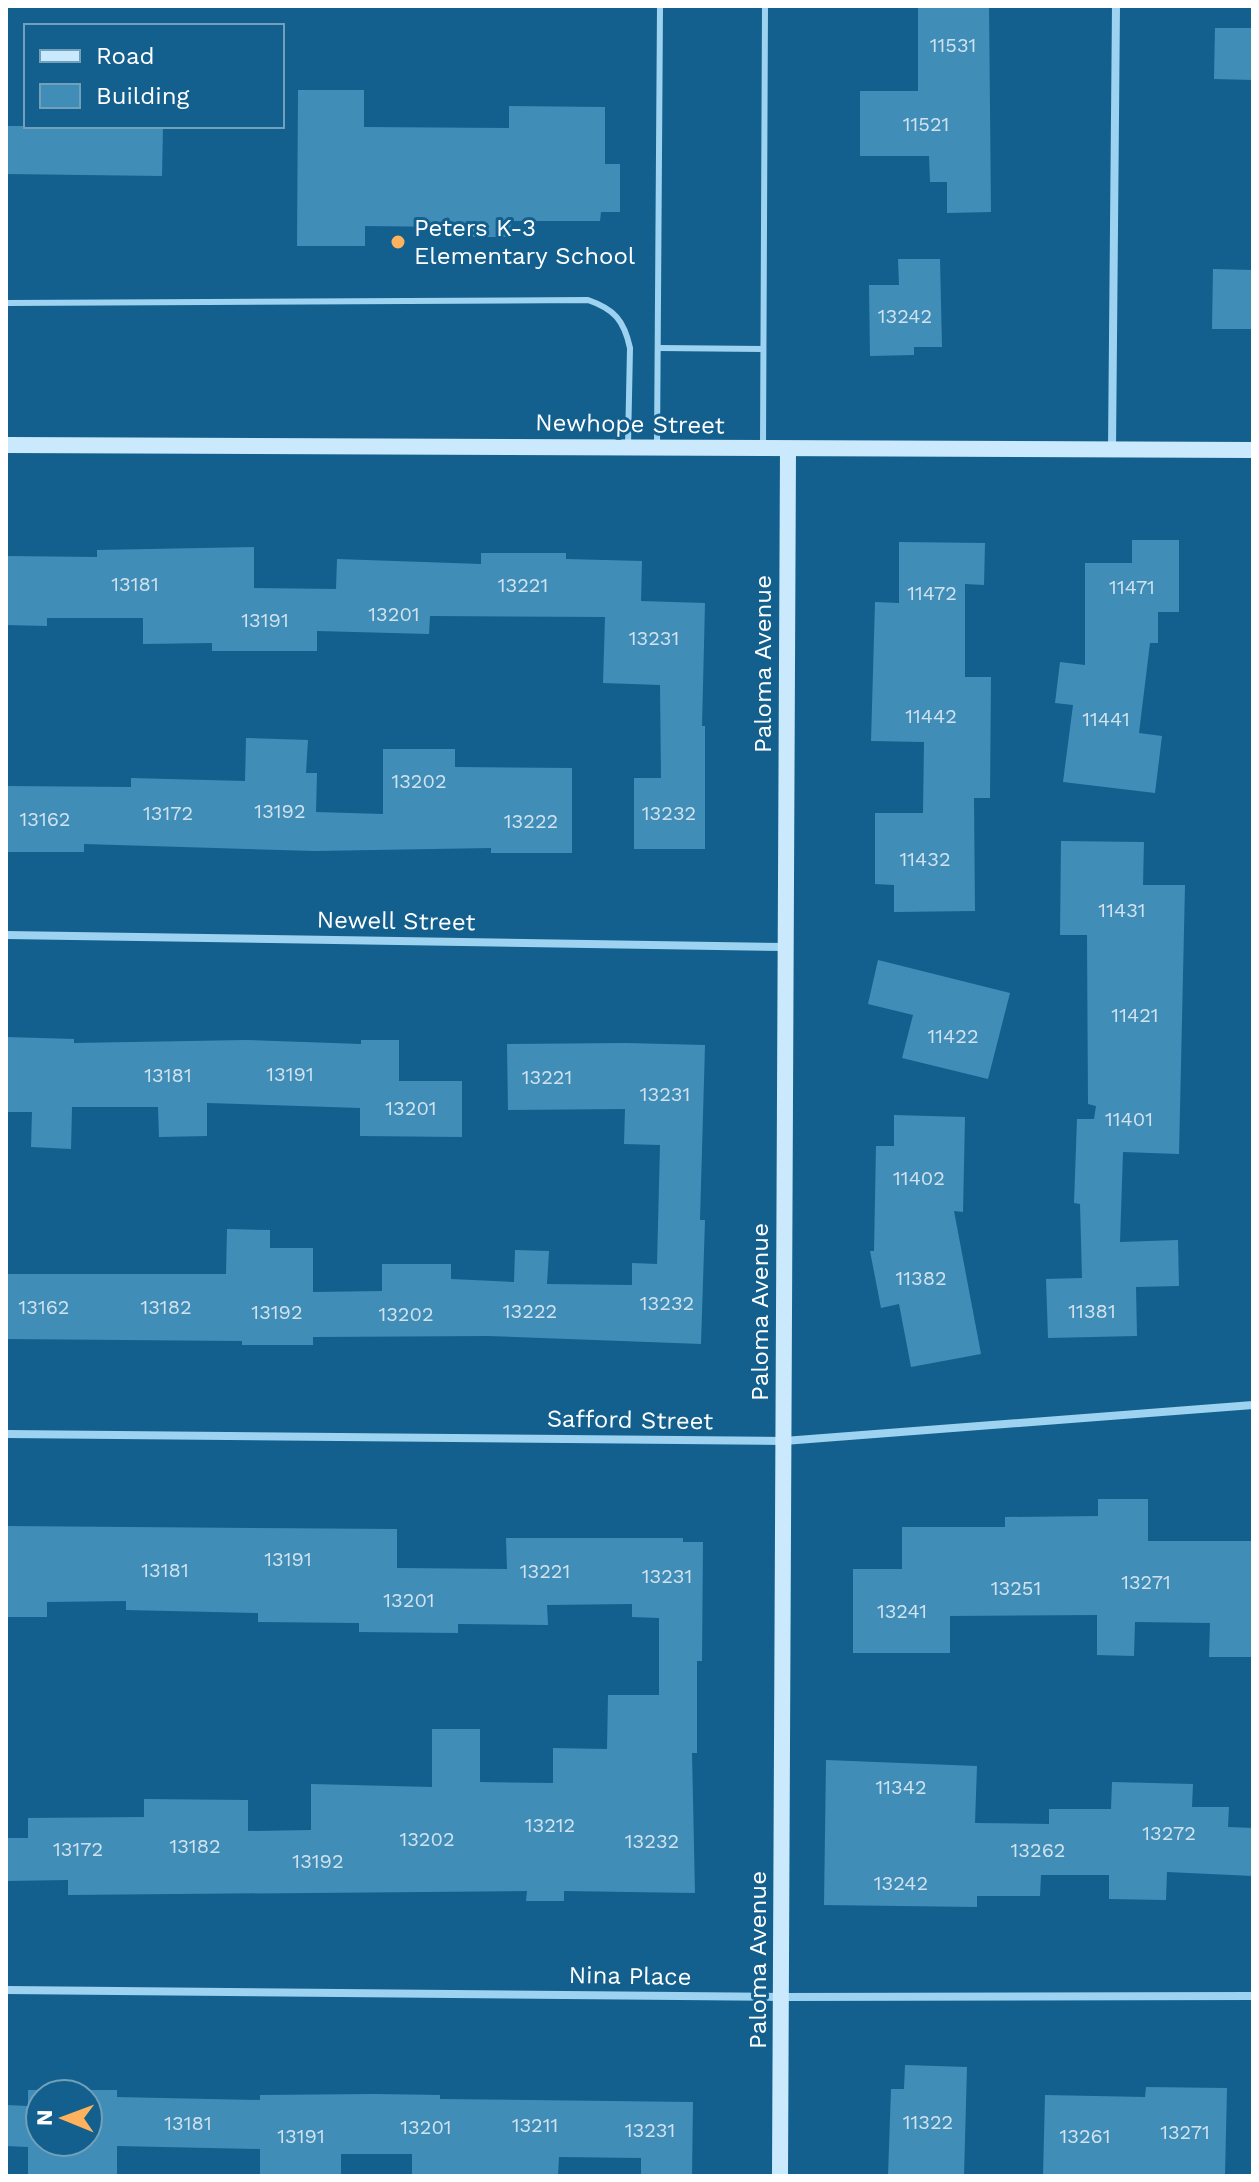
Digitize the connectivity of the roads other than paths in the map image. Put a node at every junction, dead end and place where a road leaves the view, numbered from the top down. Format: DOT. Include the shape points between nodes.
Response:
graph roads {
  1 [pos="660,6"];
  2 [pos="765,6"];
  3 [pos="1116,6"];
  4 [pos="6,303"];
  5 [pos="659,348"];
  6 [pos="763,349"];
  7 [pos="6,445"];
  8 [pos="657,448"];
  9 [pos="628,449"];
  10 [pos="763,449"];
  11 [pos="788,449"];
  12 [pos="1112,449"];
  13 [pos="1253,450"];
  14 [pos="6,935"];
  15 [pos="786,947"];
  16 [pos="1253,1405"];
  17 [pos="6,1434"];
  18 [pos="784,1441"];
  19 [pos="6,1990"];
  20 [pos="1253,1996"];
  21 [pos="781,1997"];
  22 [pos="780,2176"];
  1 -- 5 [label="lane"];
  2 -- 6 [label="lane"];
  3 -- 12 [label="street"];
  4 -- 9 [label="lane" via="588,300 619,317 627,333"];
  5 -- 6 [label="lane"];
  5 -- 8 [label="lane"];
  6 -- 10 [label="lane"];
  7 -- 9 [label="street, Newhope Street"];
  8 -- 9 [label="street, Newhope Street"];
  8 -- 10 [label="street, Newhope Street"];
  10 -- 11 [label="street, Newhope Street"];
  11 -- 12 [label="street, Newhope Street"];
  11 -- 15 [label="street, Paloma Avenue"];
  12 -- 13 [label="street, Newhope Street"];
  14 -- 15 [label="street, Newell Street"];
  15 -- 18 [label="street, Paloma Avenue"];
  16 -- 18 [label="street, Safford Street"];
  17 -- 18 [label="street, Safford Street"];
  18 -- 21 [label="street, Paloma Avenue"];
  19 -- 21 [label="street, Nina Place"];
  20 -- 21 [label="street, Nina Place"];
  21 -- 22 [label="street, Paloma Avenue"];
}
